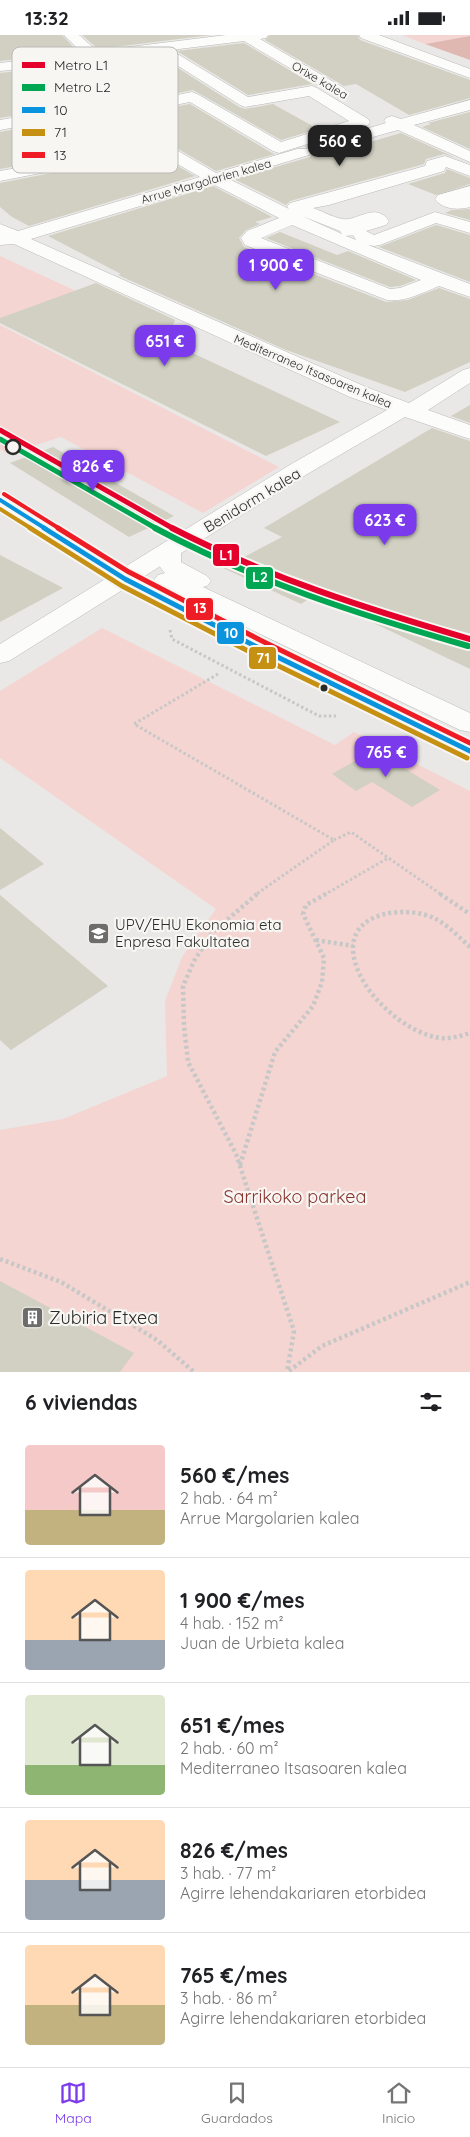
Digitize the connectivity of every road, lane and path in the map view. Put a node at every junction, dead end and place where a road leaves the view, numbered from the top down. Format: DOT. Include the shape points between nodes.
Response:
graph roads {
  1 [pos="71,35"];
  2 [pos="125,35"];
  3 [pos="251,35"];
  4 [pos="366,35"];
  5 [pos="84,47"];
  6 [pos="140,47"];
  7 [pos="158,47"];
  8 [pos="178,60"];
  9 [pos="470,74"];
  10 [pos="312,91"];
  11 [pos="178,100"];
  12 [pos="355,100"];
  13 [pos="470,105"];
  14 [pos="379,114"];
  15 [pos="397,125"];
  16 [pos="178,157"];
  17 [pos="470,157"];
  18 [pos="470,171"];
  19 [pos="16,173"];
  20 [pos="0,176"];
  21 [pos="213,178"];
  22 [pos="470,191"];
  23 [pos="470,202"];
  24 [pos="290,217"];
  25 [pos="470,229"];
  26 [pos="5,236"];
  27 [pos="439,280"];
  28 [pos="470,291"];
  29 [pos="470,374"];
  30 [pos="406,411"];
  31 [pos="470,432"];
  32 [pos="0,486"];
  33 [pos="0,500"];
  34 [pos="169,550"];
  35 [pos="133,573"];
  36 [pos="246,619"];
  37 [pos="0,655"];
  38 [pos="218,674"];
  39 [pos="470,724"];
  40 [pos="470,751"];
  41 [pos="334,840"];
  42 [pos="388,858"];
  43 [pos="470,914"];
  44 [pos="316,939"];
  45 [pos="353,945"];
  46 [pos="470,947"];
  47 [pos="470,1033"];
  48 [pos="240,1165"];
  49 [pos="0,1259"];
  50 [pos="470,1281"];
  51 [pos="288,1371"];
  52 [pos="194,1372"];
  1 -- 5 [label="street"];
  2 -- 6 [label="street"];
  3 -- 7 [label="street"];
  3 -- 12 [label="street, Orixe kalea"];
  4 -- 9 [label="street"];
  8 -- 10 [label="street" via="246,102"];
  10 -- 11 [label="street" via="362,122 279,148 192,97"];
  13 -- 15 [label="street, Arrue Margolarien kalea"];
  14 -- 15 [label="street"];
  15 -- 17 [label="street"];
  15 -- 21 [label="street, Arrue Margolarien kalea"];
  16 -- 21 [label="street"];
  18 -- 25 [label="street" via="445,161 433,165 438,167 296,207 343,226 371,217 380,221 349,231 374,241 435,217"];
  19 -- 20 [label="street"];
  21 -- 24 [label="street"];
  21 -- 26 [label="street, Arrue Margolarien kalea"];
  22 -- 23 [label="street" via="444,199 459,205"];
  24 -- 27 [label="street"];
  24 -- 27 [label="street" via="284,223 253,235 251,241 394,296"];
  26 -- 30 [label="street, Mediterraneo Itsasoaren kalea"];
  27 -- 28 [label="street"];
  29 -- 30 [label="street, Benidorm kalea"];
  30 -- 31 [label="street, Mediterraneo Itsasoaren kalea"];
  30 -- 34 [label="street, Benidorm kalea"];
  32 -- 35 [label="street" via="101,547"];
  33 -- 35 [label="street"];
  34 -- 35 [label="street, Benidorm kalea"];
  34 -- 36 [label="street" via="169,563 176,571 240,603"];
  35 -- 36 [label="street"];
  35 -- 37 [label="street, Benidorm kalea"];
  35 -- 40 [label="street" via="257,647"];
  36 -- 39 [label="street"];
  38 -- 41 [label="path" via="134,724"];
  41 -- 42 [label="path" via="351,832"];
  41 -- 48 [label="path" via="262,889 212,933 183,986 188,1062"];
  42 -- 43 [label="path"];
  42 -- 44 [label="path" via="306,905 303,914"];
  44 -- 45 [label="path"];
  44 -- 48 [label="path" via="324,958 322,982 312,1006 275,1051"];
  45 -- 46 [label="path" via="358,930 372,919 403,911 433,918"];
  45 -- 47 [label="path" via="365,982 380,1004 402,1022 439,1038 456,1038"];
  48 -- 51 [label="path" via="294,1331"];
  49 -- 52 [label="path" via="61,1282 157,1340"];
  50 -- 51 [label="path" via="322,1346"];
}
